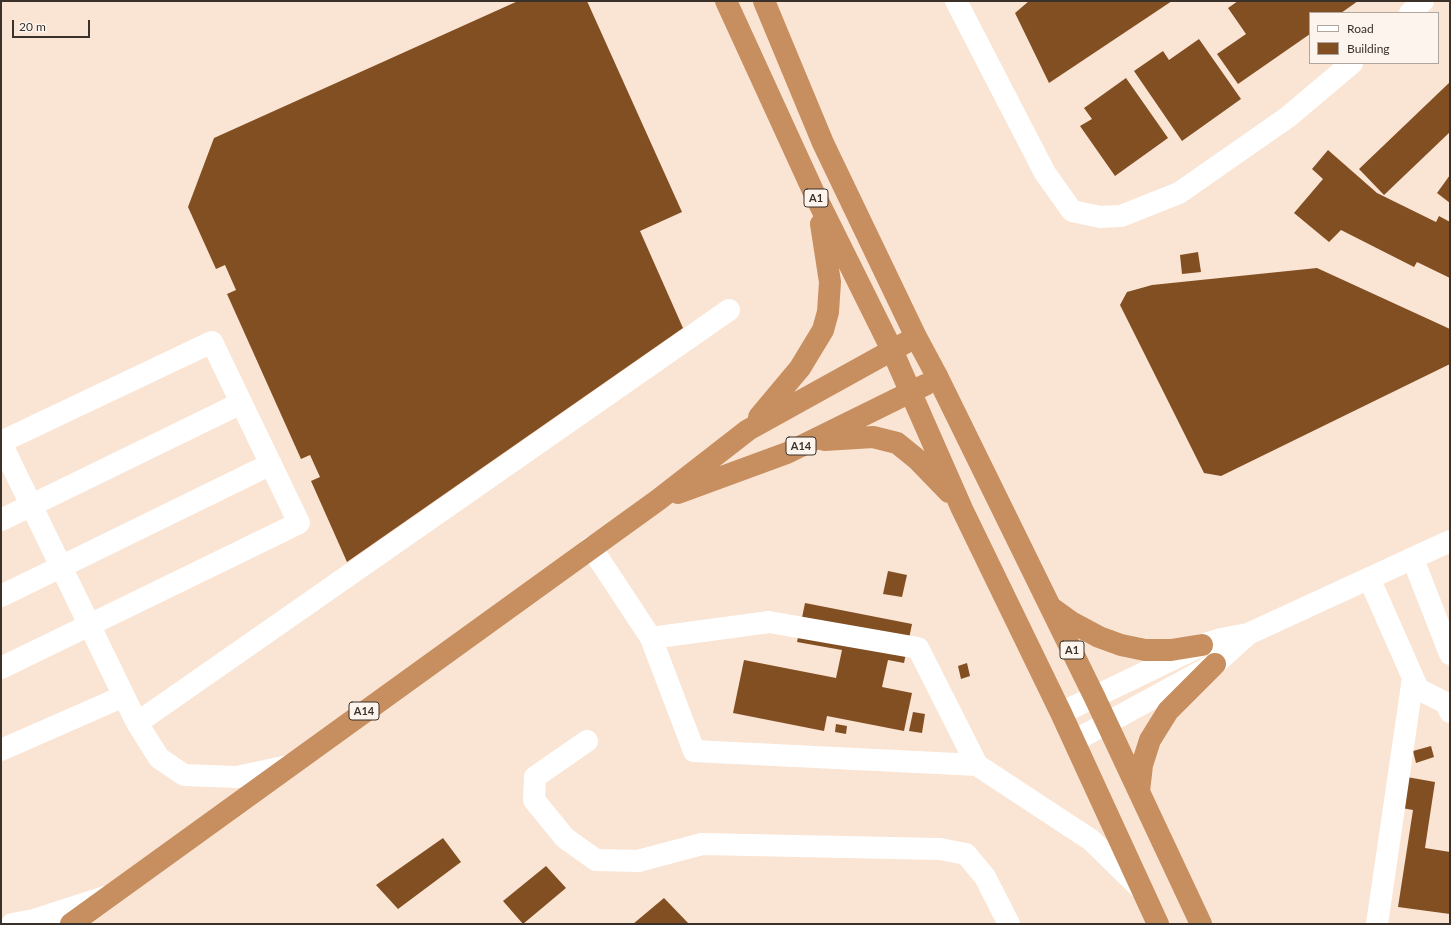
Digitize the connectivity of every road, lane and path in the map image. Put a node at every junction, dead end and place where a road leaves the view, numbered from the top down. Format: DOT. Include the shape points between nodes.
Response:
graph roads {
  1 [pos="726,1"];
  2 [pos="764,1"];
  3 [pos="956,1"];
  4 [pos="1423,1"];
  5 [pos="1411,12"];
  6 [pos="1351,64"];
  7 [pos="814,193"];
  8 [pos="729,310"];
  9 [pos="916,337"];
  10 [pos="892,350"];
  11 [pos="938,378"];
  12 [pos="911,392"];
  13 [pos="241,403"];
  14 [pos="748,430"];
  15 [pos="811,441"];
  16 [pos="1,443"];
  17 [pos="271,464"];
  18 [pos="658,500"];
  19 [pos="31,505"];
  20 [pos="962,509"];
  21 [pos="1,520"];
  22 [pos="1450,541"];
  23 [pos="591,547"];
  24 [pos="1413,559"];
  25 [pos="61,567"];
  26 [pos="1369,578"];
  27 [pos="1,596"];
  28 [pos="1050,607"];
  29 [pos="90,625"];
  30 [pos="1248,634"];
  31 [pos="651,638"];
  32 [pos="1202,645"];
  33 [pos="1450,654"];
  34 [pos="1215,664"];
  35 [pos="1,668"];
  36 [pos="1413,678"];
  37 [pos="124,696"];
  38 [pos="1095,698"];
  39 [pos="1449,702"];
  40 [pos="1062,713"];
  41 [pos="137,723"];
  42 [pos="1107,723"];
  43 [pos="587,740"];
  44 [pos="1074,741"];
  45 [pos="1,750"];
  46 [pos="976,764"];
  47 [pos="288,766"];
  48 [pos="1139,791"];
  49 [pos="1144,892"];
  50 [pos="109,896"];
  51 [pos="12,924"];
  52 [pos="71,924"];
  53 [pos="1009,924"];
  54 [pos="1158,924"];
  55 [pos="1200,924"];
  56 [pos="1377,924"];
  1 -- 7 [label="highway, A1"];
  2 -- 9 [label="highway, A1" via="823,143"];
  3 -- 6 [label="street" via="1045,173 1072,211 1100,218 1121,216 1179,193 1288,117"];
  4 -- 5 [label="street"];
  7 -- 10 [label="highway, A1"];
  7 -- 14 [label="highway" via="827,253 830,282 828,312 823,330 800,368"];
  8 -- 41 [label="street"];
  9 -- 10 [label="highway, A14"];
  9 -- 11 [label="highway, A1"];
  10 -- 12 [label="highway, A1"];
  10 -- 14 [label="highway, A14"];
  11 -- 12 [label="highway, A14"];
  11 -- 28 [label="highway, A1"];
  12 -- 15 [label="highway, A14"];
  12 -- 20 [label="highway, A1"];
  13 -- 16 [label="street" via="212,342"];
  13 -- 17 [label="street"];
  13 -- 19 [label="street"];
  14 -- 18 [label="highway, A14"];
  15 -- 18 [label="highway, A14" via="787,453"];
  15 -- 20 [label="highway" via="873,437 897,443 937,478"];
  16 -- 19 [label="street"];
  17 -- 25 [label="street"];
  17 -- 29 [label="street" via="299,522"];
  18 -- 23 [label="highway, A14"];
  19 -- 21 [label="street"];
  19 -- 25 [label="street"];
  20 -- 40 [label="highway, A1"];
  22 -- 24 [label="street"];
  23 -- 31 [label="street"];
  23 -- 47 [label="highway, A14"];
  24 -- 26 [label="street"];
  24 -- 33 [label="street"];
  25 -- 27 [label="street"];
  25 -- 29 [label="street"];
  26 -- 30 [label="street"];
  26 -- 36 [label="street"];
  28 -- 32 [label="highway" via="1099,637 1121,645 1144,650 1171,650"];
  28 -- 38 [label="highway, A1"];
  29 -- 35 [label="street"];
  29 -- 37 [label="street"];
  30 -- 32 [label="street"];
  30 -- 34 [label="street"];
  31 -- 46 [label="street" via="769,622 918,648"];
  31 -- 46 [label="street" via="694,751"];
  32 -- 38 [label="street"];
  34 -- 42 [label="street"];
  34 -- 48 [label="highway" via="1168,711 1150,740 1142,765"];
  36 -- 39 [label="street" via="1418,689"];
  36 -- 56 [label="street"];
  37 -- 41 [label="street"];
  37 -- 45 [label="street"];
  38 -- 40 [label="street"];
  38 -- 42 [label="highway, A1"];
  40 -- 44 [label="highway, A1"];
  41 -- 47 [label="street" via="159,758 184,775 237,777"];
  42 -- 44 [label="street"];
  42 -- 48 [label="highway, A1"];
  43 -- 53 [label="street" via="535,777 534,800 565,838 596,860 638,861 702,844 940,849 966,854 985,877"];
  44 -- 49 [label="highway, A1"];
  46 -- 49 [label="street" via="1091,840"];
  47 -- 50 [label="highway, A14"];
  48 -- 55 [label="highway, A1"];
  49 -- 54 [label="highway, A1"];
  50 -- 51 [label="street" via="34,920"];
  50 -- 52 [label="highway, A14"];
}
